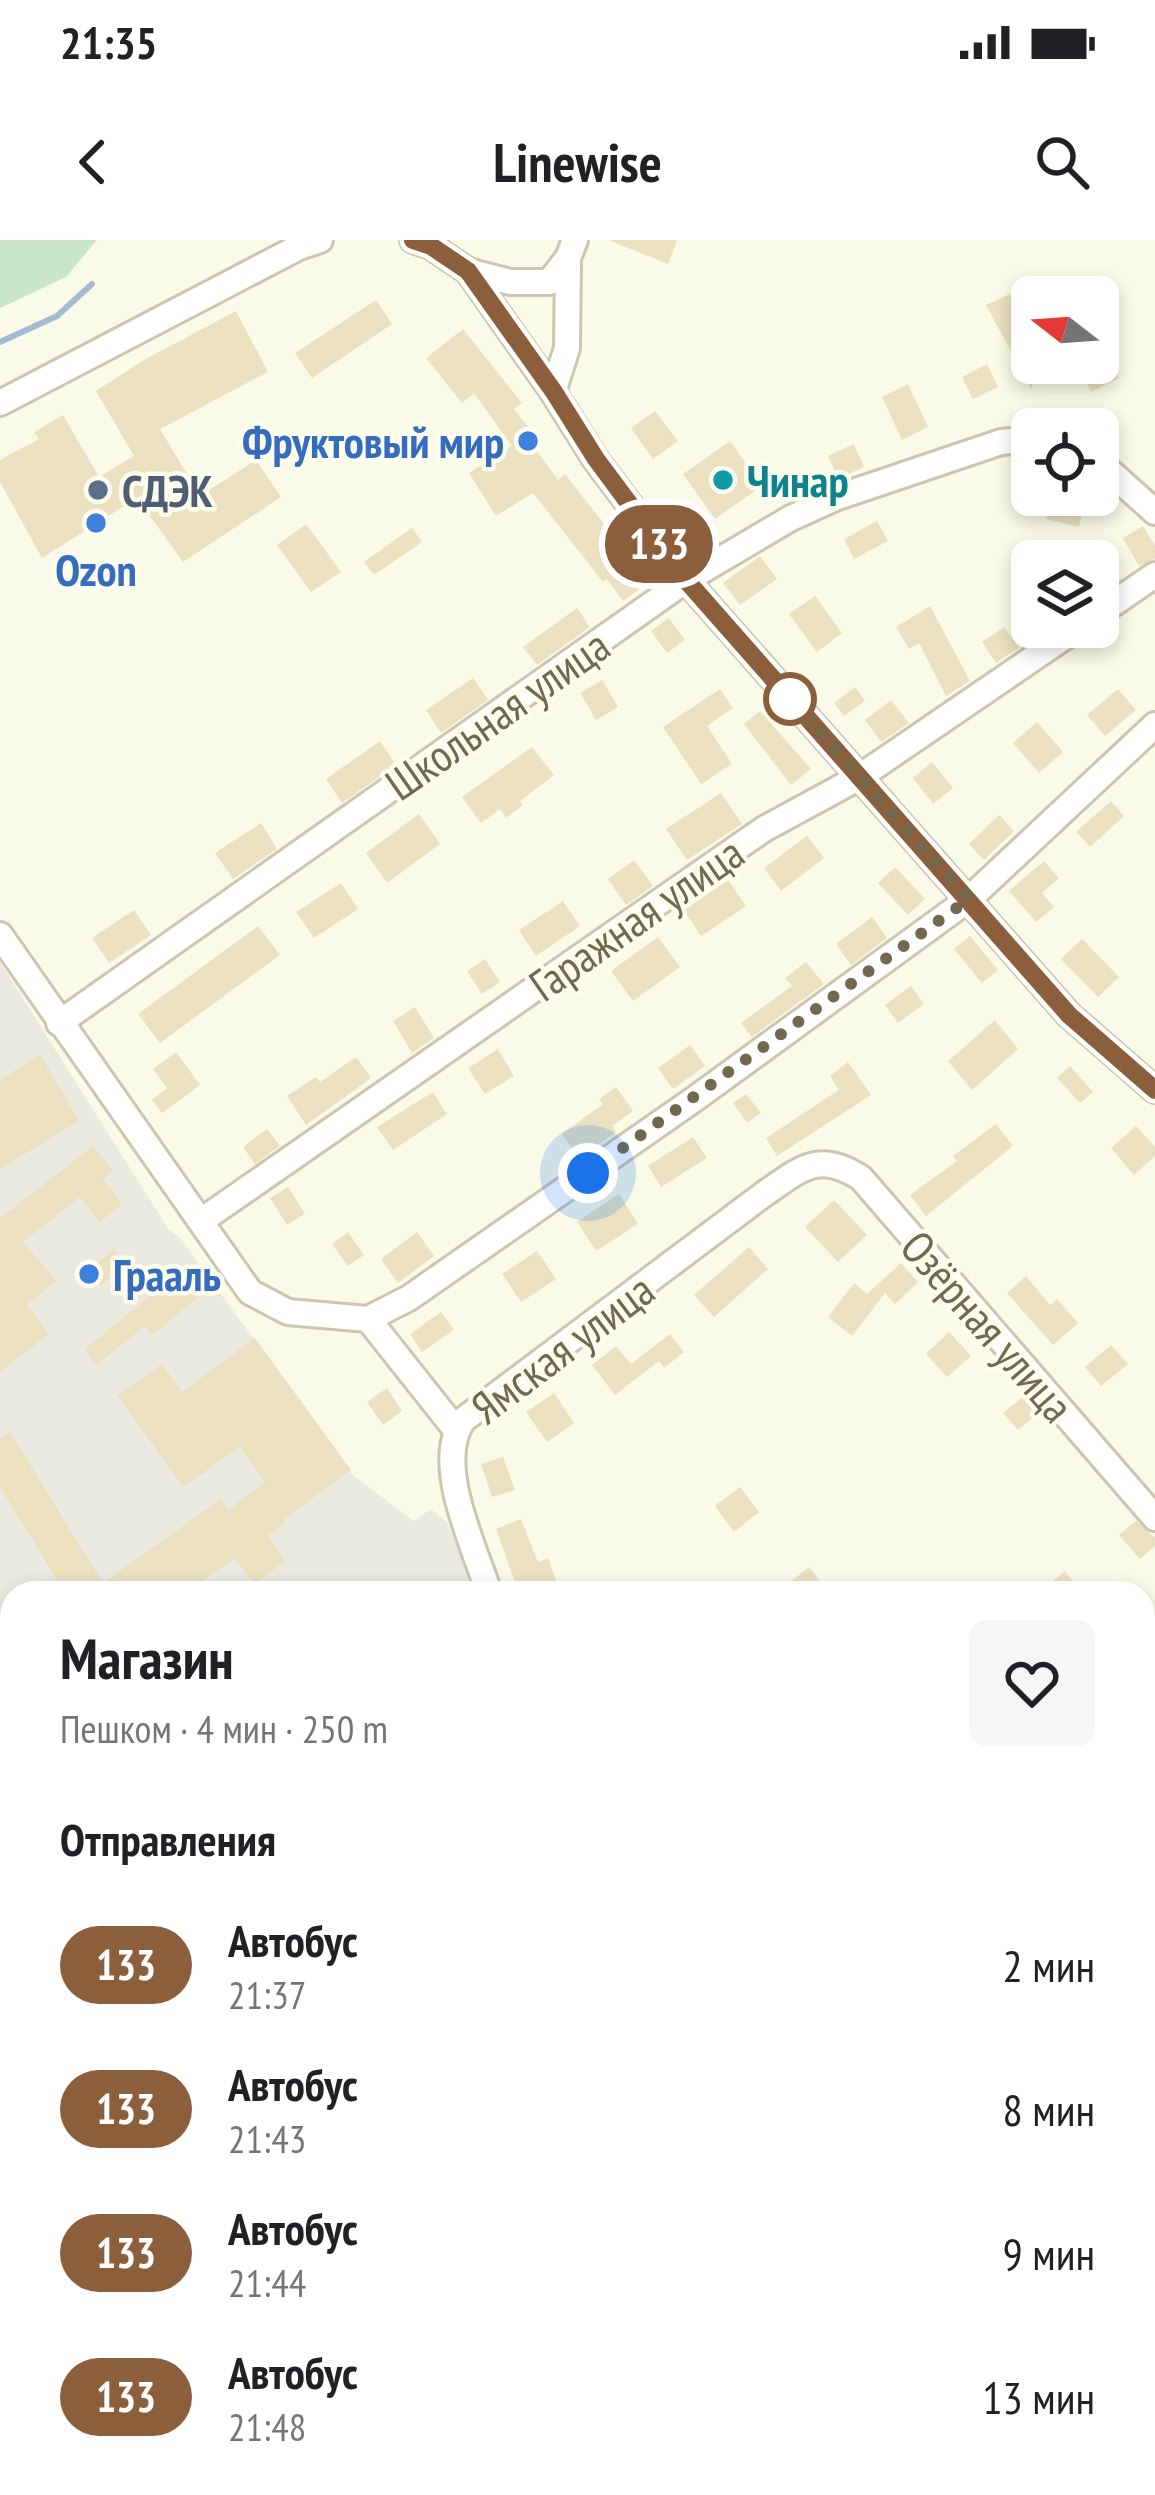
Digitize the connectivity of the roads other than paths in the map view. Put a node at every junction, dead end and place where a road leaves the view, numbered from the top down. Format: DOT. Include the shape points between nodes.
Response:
graph roads {
  1 [pos="320,240"];
  2 [pos="413,240"];
  3 [pos="571,249"];
  4 [pos="468,271"];
  5 [pos="554,392"];
  6 [pos="0,404"];
  7 [pos="1011,441"];
  8 [pos="1119,480"];
  9 [pos="1155,512"];
  10 [pos="1155,575"];
  11 [pos="686,580"];
  12 [pos="1119,600"];
  13 [pos="1048,648"];
  14 [pos="1155,725"];
  15 [pos="858,778"];
  16 [pos="969,899"];
  17 [pos="0,934"];
  18 [pos="59,1023"];
  19 [pos="1155,1090"];
  20 [pos="806,1166"];
  21 [pos="201,1221"];
  22 [pos="368,1319"];
  23 [pos="456,1430"];
  24 [pos="1155,1518"];
  25 [pos="485,1581"];
  1 -- 6 [label="street"];
  2 -- 4 [label="street"];
  3 -- 4 [label="street" via="549,282"];
  3 -- 5 [label="street" via="567,348"];
  4 -- 5 [label="street"];
  5 -- 11 [label="street"];
  7 -- 11 [label="street, Школьная улица" via="835,498"];
  8 -- 9 [label="street"];
  10 -- 12 [label="street"];
  11 -- 15 [label="street"];
  11 -- 18 [label="street, Школьная улица"];
  13 -- 15 [label="street, Гаражная улица"];
  14 -- 16 [label="street"];
  15 -- 16 [label="street"];
  15 -- 21 [label="street, Гаражная улица" via="764,829"];
  16 -- 19 [label="street" via="1069,1015"];
  16 -- 22 [label="street" via="677,1112"];
  17 -- 18 [label="street"];
  18 -- 21 [label="street"];
  20 -- 23 [label="street, Ямская улица"];
  20 -- 24 [label="street, Озёрная улица" via="833,1164 861,1178"];
  21 -- 22 [label="street" via="262,1301 307,1316"];
  22 -- 23 [label="street"];
  23 -- 25 [label="street, Ямская улица" via="450,1470"];
}
